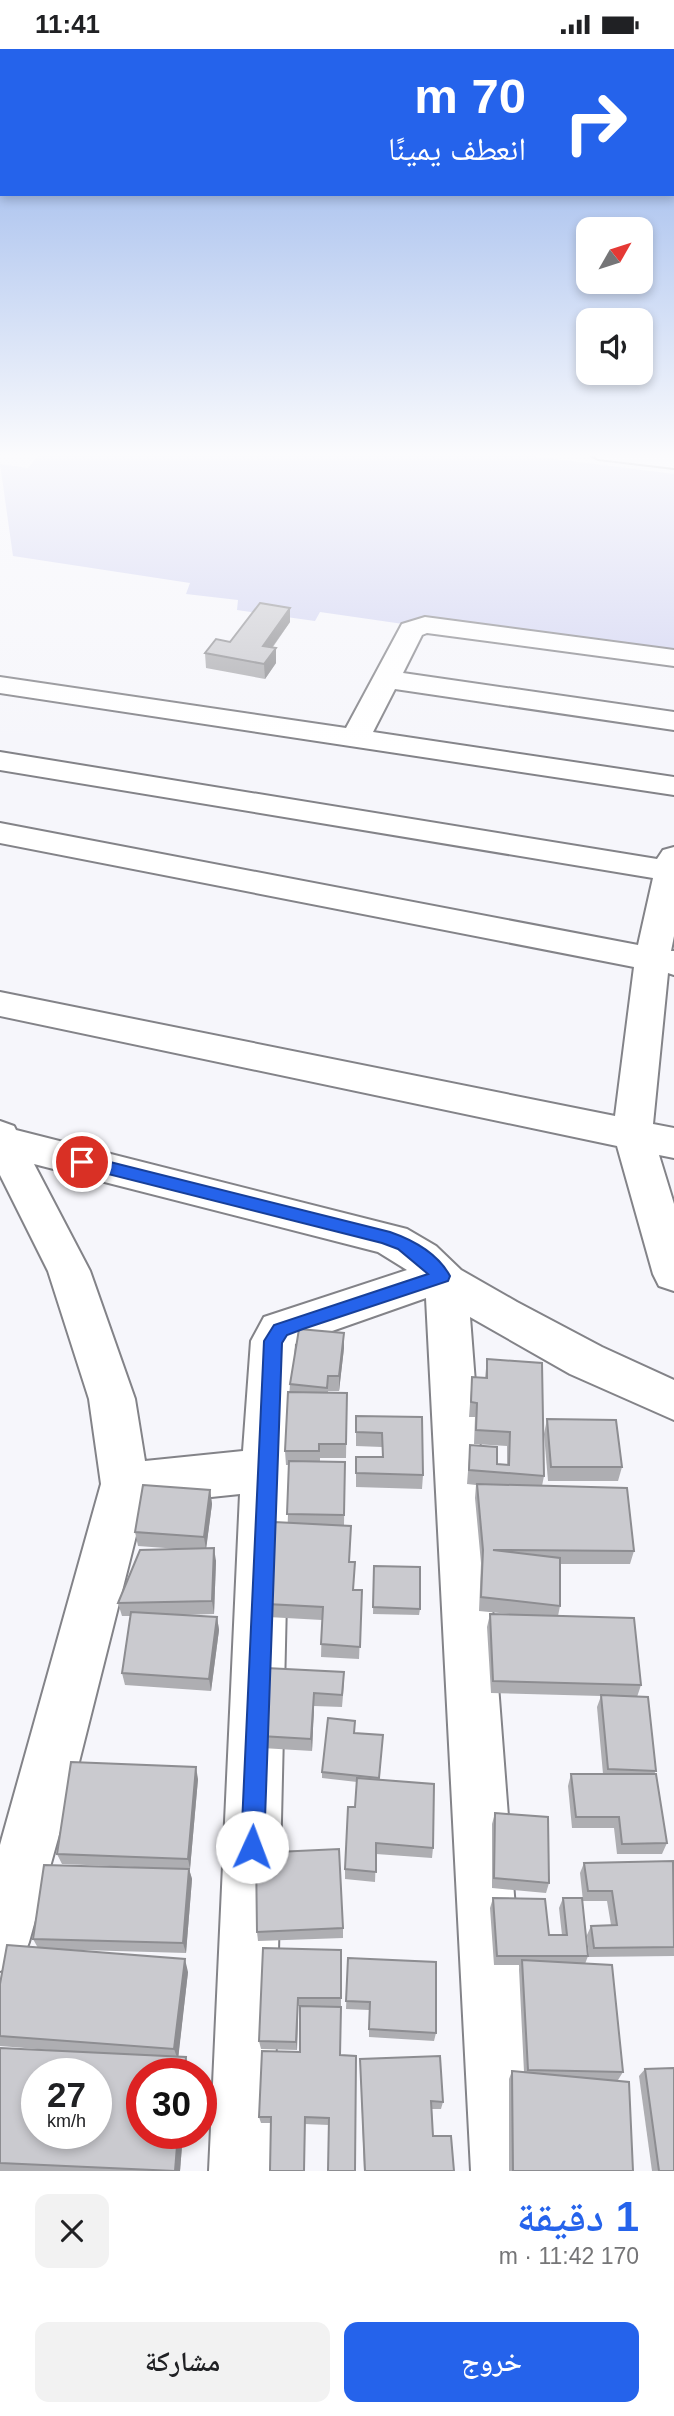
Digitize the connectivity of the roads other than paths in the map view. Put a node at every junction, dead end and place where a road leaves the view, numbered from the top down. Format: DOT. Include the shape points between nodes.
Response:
graph roads {
  1 [pos="674,659"];
  2 [pos="387,679"];
  3 [pos="0,685"];
  4 [pos="674,721"];
  5 [pos="355,740"];
  6 [pos="0,761"];
  7 [pos="674,786"];
  8 [pos="0,833"];
  9 [pos="673,864"];
  10 [pos="663,961"];
  11 [pos="0,1004"];
  12 [pos="633,1133"];
  13 [pos="1,1139"];
  14 [pos="674,1143"];
  15 [pos="674,1274"];
  16 [pos="444,1279"];
  17 [pos="674,1400"];
  18 [pos="265,1470"];
  19 [pos="125,1484"];
  20 [pos="0,1942"];
  21 [pos="241,2171"];
  22 [pos="503,2171"];
  1 -- 2 [label="street" via="425,625 411,630"];
  2 -- 4 [label="street"];
  2 -- 5 [label="street"];
  3 -- 5 [label="street"];
  5 -- 7 [label="street"];
  6 -- 9 [label="street"];
  8 -- 10 [label="street"];
  9 -- 10 [label="street"];
  10 -- 12 [label="street"];
  11 -- 12 [label="street"];
  12 -- 14 [label="street"];
  12 -- 15 [label="street"];
  13 -- 16 [label="street" via="384,1237 420,1254"];
  13 -- 19 [label="street" via="69,1271 112,1399"];
  16 -- 17 [label="street" via="558,1349"];
  16 -- 18 [label="street" via="281,1330 273,1341"];
  16 -- 22 [label="street"];
  18 -- 19 [label="street"];
  18 -- 21 [label="street"];
  19 -- 20 [label="street"];
}
